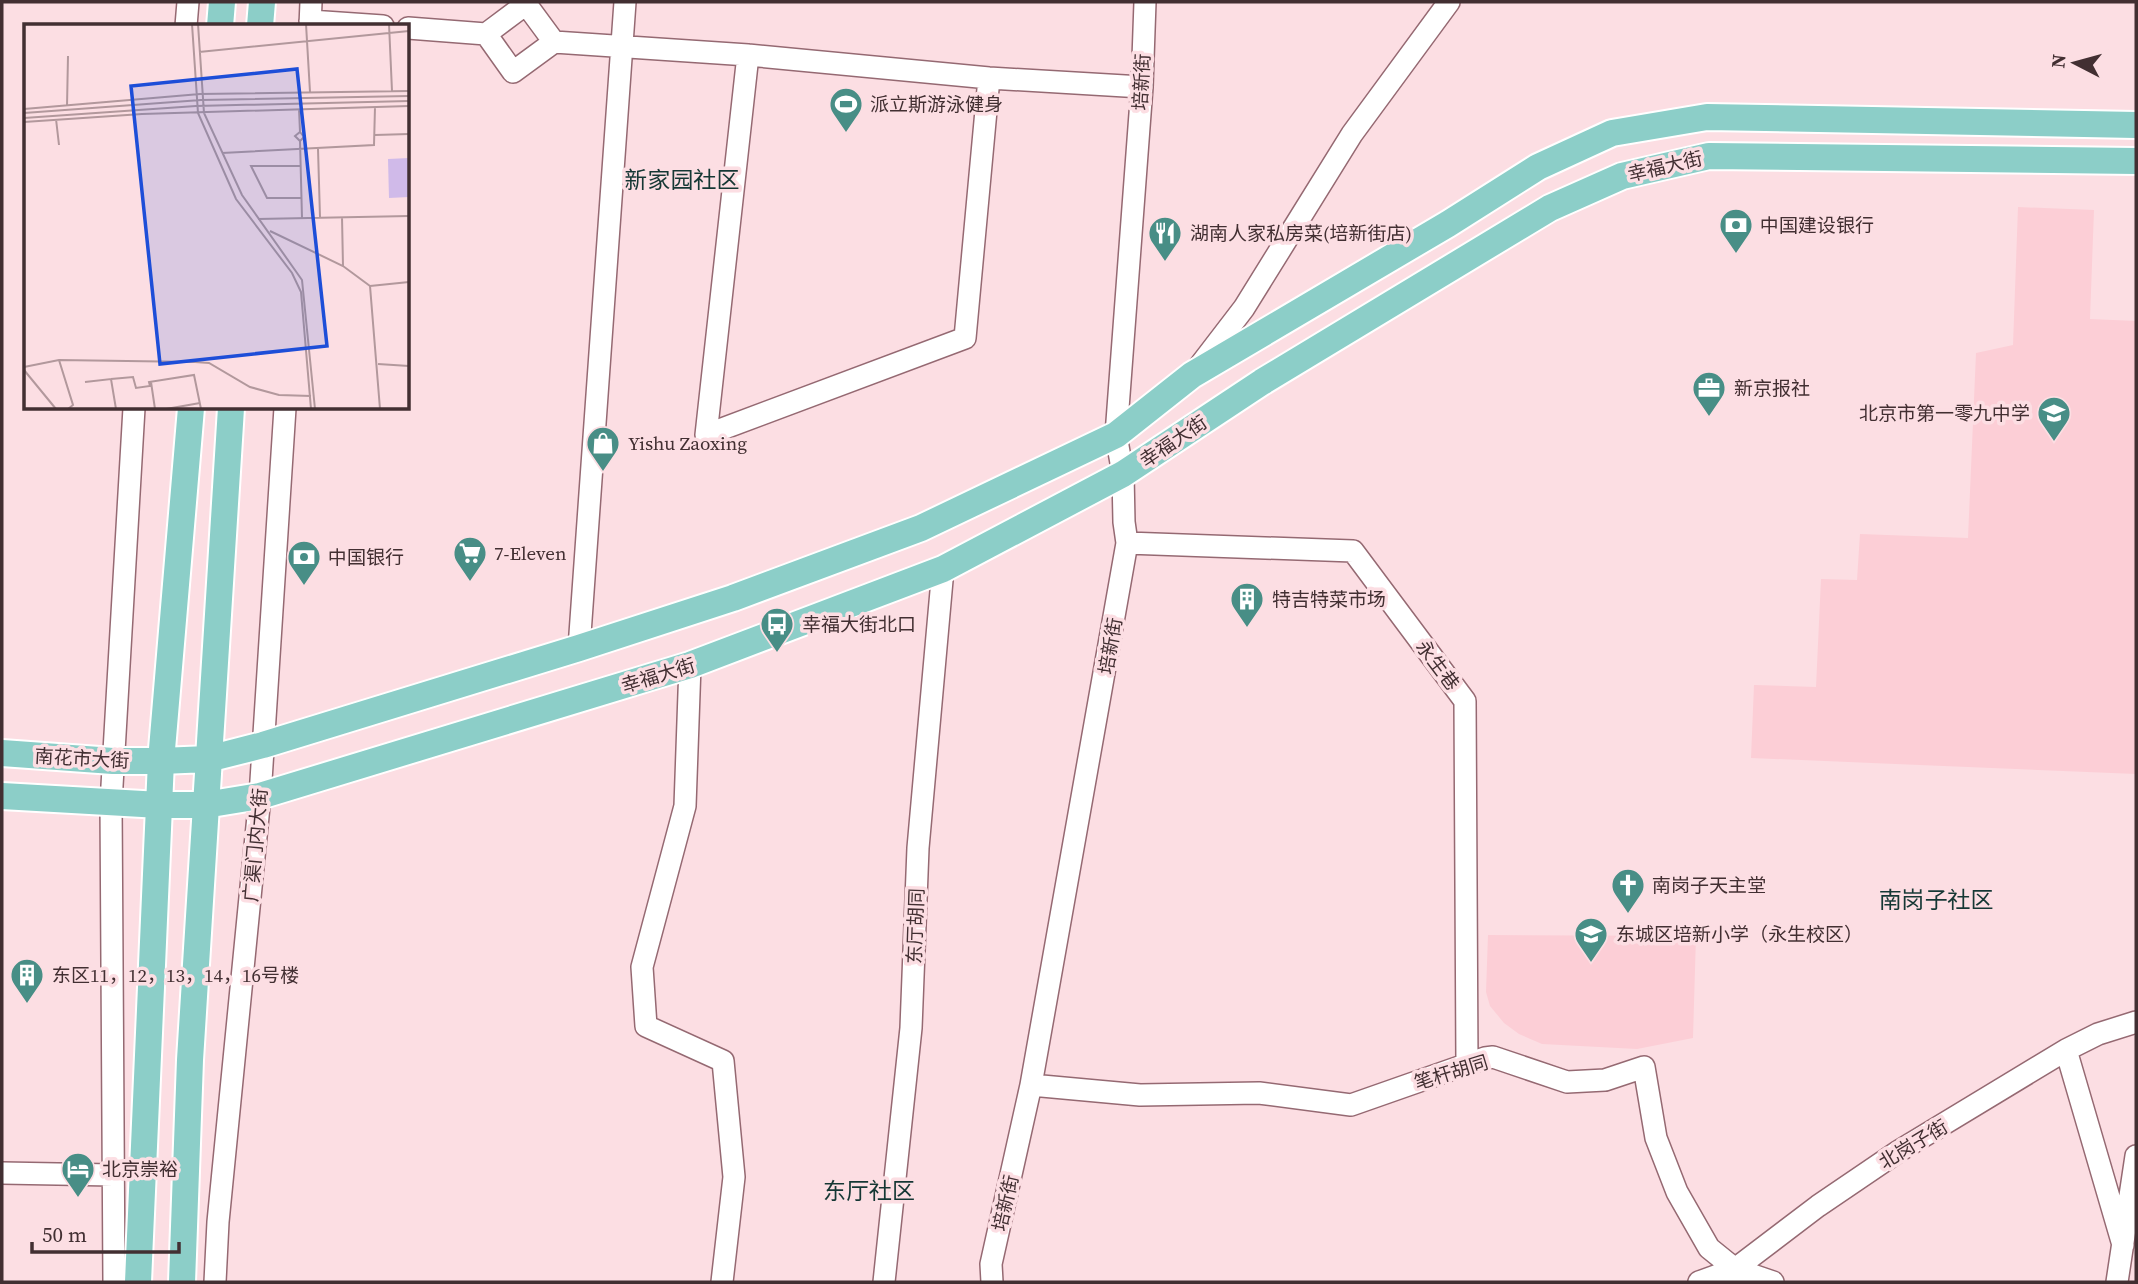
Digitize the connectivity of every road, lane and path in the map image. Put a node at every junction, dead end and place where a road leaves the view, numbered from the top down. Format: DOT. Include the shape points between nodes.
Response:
graph roads {
  1 [pos="188,2"];
  2 [pos="222,2"];
  3 [pos="262,2"];
  4 [pos="625,2"];
  5 [pos="1145,2"];
  6 [pos="1449,2"];
  7 [pos="310,16"];
  8 [pos="186,24"];
  9 [pos="220,24"];
  10 [pos="260,24"];
  11 [pos="368,24"];
  12 [pos="410,28"];
  13 [pos="486,34"];
  14 [pos="554,42"];
  15 [pos="623,46"];
  16 [pos="748,55"];
  17 [pos="989,78"];
  18 [pos="1142,87"];
  19 [pos="2136,125"];
  20 [pos="2136,161"];
  21 [pos="1192,375"];
  22 [pos="134,410"];
  23 [pos="191,410"];
  24 [pos="231,410"];
  25 [pos="285,410"];
  26 [pos="1116,435"];
  27 [pos="1124,474"];
  28 [pos="1127,543"];
  29 [pos="943,569"];
  30 [pos="579,648"];
  31 [pos="690,665"];
  32 [pos="263,746"];
  33 [pos="2,753"];
  34 [pos="208,759"];
  35 [pos="113,761"];
  36 [pos="162,761"];
  37 [pos="2,796"];
  38 [pos="260,796"];
  39 [pos="111,803"];
  40 [pos="160,805"];
  41 [pos="205,805"];
  42 [pos="2136,1022"];
  43 [pos="2066,1050"];
  44 [pos="1466,1065"];
  45 [pos="1031,1085"];
  46 [pos="2136,1156"];
  47 [pos="2,1173"];
  48 [pos="113,1175"];
  49 [pos="2123,1245"];
  50 [pos="1735,1269"];
  51 [pos="114,1282"];
  52 [pos="138,1282"];
  53 [pos="182,1282"];
  54 [pos="215,1282"];
  55 [pos="723,1282"];
  56 [pos="884,1282"];
  57 [pos="992,1282"];
  58 [pos="1699,1282"];
  59 [pos="1773,1282"];
  60 [pos="2117,1282"];
  1 -- 8 [label="street"];
  2 -- 9 [label="main road"];
  3 -- 10 [label="main road"];
  4 -- 15 [label="street"];
  5 -- 18 [label="street, 培新街"];
  6 -- 21 [label="street" via="1352,134 1244,307"];
  7 -- 11 [label="street"];
  12 -- 13 [label="street"];
  13 -- 14 [label="street" via="526,4"];
  13 -- 14 [label="street" via="513,72"];
  14 -- 15 [label="street"];
  15 -- 16 [label="street"];
  15 -- 30 [label="street"];
  16 -- 17 [label="street"];
  16 -- 17 [label="street" via="706,435 965,338"];
  17 -- 18 [label="street"];
  18 -- 26 [label="street, 培新街"];
  19 -- 21 [label="main road, 幸福大街" via="1707,117 1612,133 1538,167"];
  20 -- 27 [label="main road, 幸福大街" via="1709,156 1622,176 1550,208 1262,382"];
  21 -- 26 [label="main road, 幸福大街"];
  22 -- 35 [label="street"];
  23 -- 36 [label="main road"];
  24 -- 34 [label="main road"];
  25 -- 32 [label="street, 广渠门内大街"];
  26 -- 27 [label="street, 培新街"];
  26 -- 30 [label="main road, 幸福大街" via="921,528 733,598"];
  27 -- 28 [label="street, 培新街"];
  27 -- 29 [label="main road, 幸福大街"];
  28 -- 44 [label="street, 永生巷" via="1353,551 1465,701"];
  28 -- 45 [label="street, 培新街"];
  29 -- 31 [label="main road, 幸福大街"];
  29 -- 56 [label="street, 东厅胡同" via="918,848 911,1028"];
  30 -- 32 [label="main road, 幸福大街"];
  31 -- 38 [label="main road, 幸福大街"];
  31 -- 55 [label="street" via="685,806 642,967 646,1026 723,1061 734,1177"];
  32 -- 34 [label="main road, 幸福大街"];
  32 -- 38 [label="street, 广渠门内大街"];
  33 -- 35 [label="main road, 南花市大街"];
  34 -- 36 [label="main road, 南花市大街"];
  34 -- 41 [label="main road"];
  35 -- 36 [label="main road, 南花市大街"];
  35 -- 39 [label="street"];
  36 -- 40 [label="main road"];
  37 -- 39 [label="main road"];
  38 -- 41 [label="main road, 幸福大街"];
  38 -- 54 [label="street, 广渠门内大街"];
  39 -- 40 [label="main road"];
  39 -- 48 [label="street"];
  40 -- 41 [label="main road, 幸福大街"];
  40 -- 52 [label="main road"];
  41 -- 53 [label="main road"];
  42 -- 43 [label="street, 北岗子街"];
  43 -- 49 [label="street"];
  43 -- 50 [label="street, 北岗子街" via="1899,1151"];
  44 -- 45 [label="street, 笔杆胡同" via="1351,1105 1259,1093 1140,1095"];
  44 -- 50 [label="street, 笔杆胡同" via="1493,1057 1567,1082 1605,1080 1644,1067 1656,1138 1677,1192 1709,1248"];
  45 -- 57 [label="street, 培新街" via="991,1264"];
  46 -- 49 [label="street"];
  47 -- 48 [label="street"];
  48 -- 51 [label="street"];
  49 -- 60 [label="street"];
  50 -- 58 [label="street, 北岗子街"];
  50 -- 59 [label="street, 笔杆胡同"];
}
